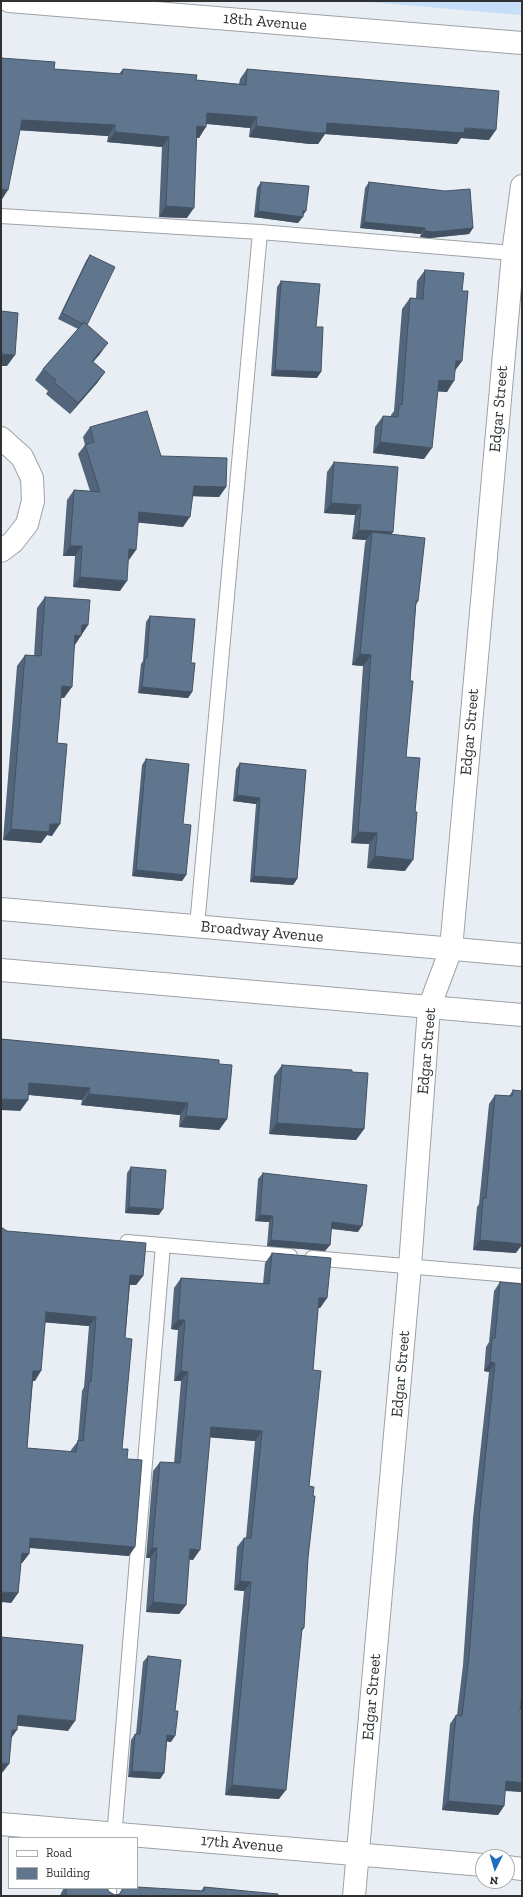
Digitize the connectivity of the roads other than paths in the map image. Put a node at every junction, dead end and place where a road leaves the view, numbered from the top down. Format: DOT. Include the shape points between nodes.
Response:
graph roads {
  1 [pos="9,1"];
  2 [pos="522,43"];
  3 [pos="522,186"];
  4 [pos="1,216"];
  5 [pos="260,232"];
  6 [pos="513,253"];
  7 [pos="1,438"];
  8 [pos="1,551"];
  9 [pos="1,909"];
  10 [pos="197,926"];
  11 [pos="451,949"];
  12 [pos="522,955"];
  13 [pos="1,970"];
  14 [pos="429,1008"];
  15 [pos="522,1015"];
  16 [pos="117,1241"];
  17 [pos="163,1245"];
  18 [pos="410,1266"];
  19 [pos="522,1276"];
  20 [pos="1,1824"];
  21 [pos="114,1836"];
  22 [pos="128,1837"];
  23 [pos="138,1838"];
  24 [pos="358,1854"];
  25 [pos="475,1864"];
  26 [pos="354,1896"];
  1 -- 2 [label="street, 18th Avenue"];
  3 -- 6 [label="street, Edgar Street"];
  4 -- 5 [label="lane"];
  5 -- 6 [label="lane"];
  5 -- 10 [label="lane"];
  6 -- 11 [label="street, Edgar Street"];
  7 -- 8 [label="street" via="22,457 32,478 33,502 27,524 13,542"];
  9 -- 10 [label="street, Broadway Avenue"];
  10 -- 11 [label="street, Broadway Avenue"];
  11 -- 12 [label="street, Broadway Avenue"];
  11 -- 14 [label="street, Edgar Street"];
  13 -- 14 [label="street"];
  14 -- 15 [label="street"];
  14 -- 18 [label="street, Edgar Street"];
  16 -- 17 [label="lane"];
  17 -- 18 [label="lane"];
  17 -- 21 [label="lane"];
  18 -- 19 [label="lane"];
  18 -- 24 [label="street, Edgar Street"];
  20 -- 21 [label="street, 17th Avenue"];
  21 -- 22 [label="street, 17th Avenue"];
  23 -- 24 [label="street, 17th Avenue"];
  24 -- 25 [label="street, 17th Avenue"];
  24 -- 26 [label="street, Edgar Street"];
}
